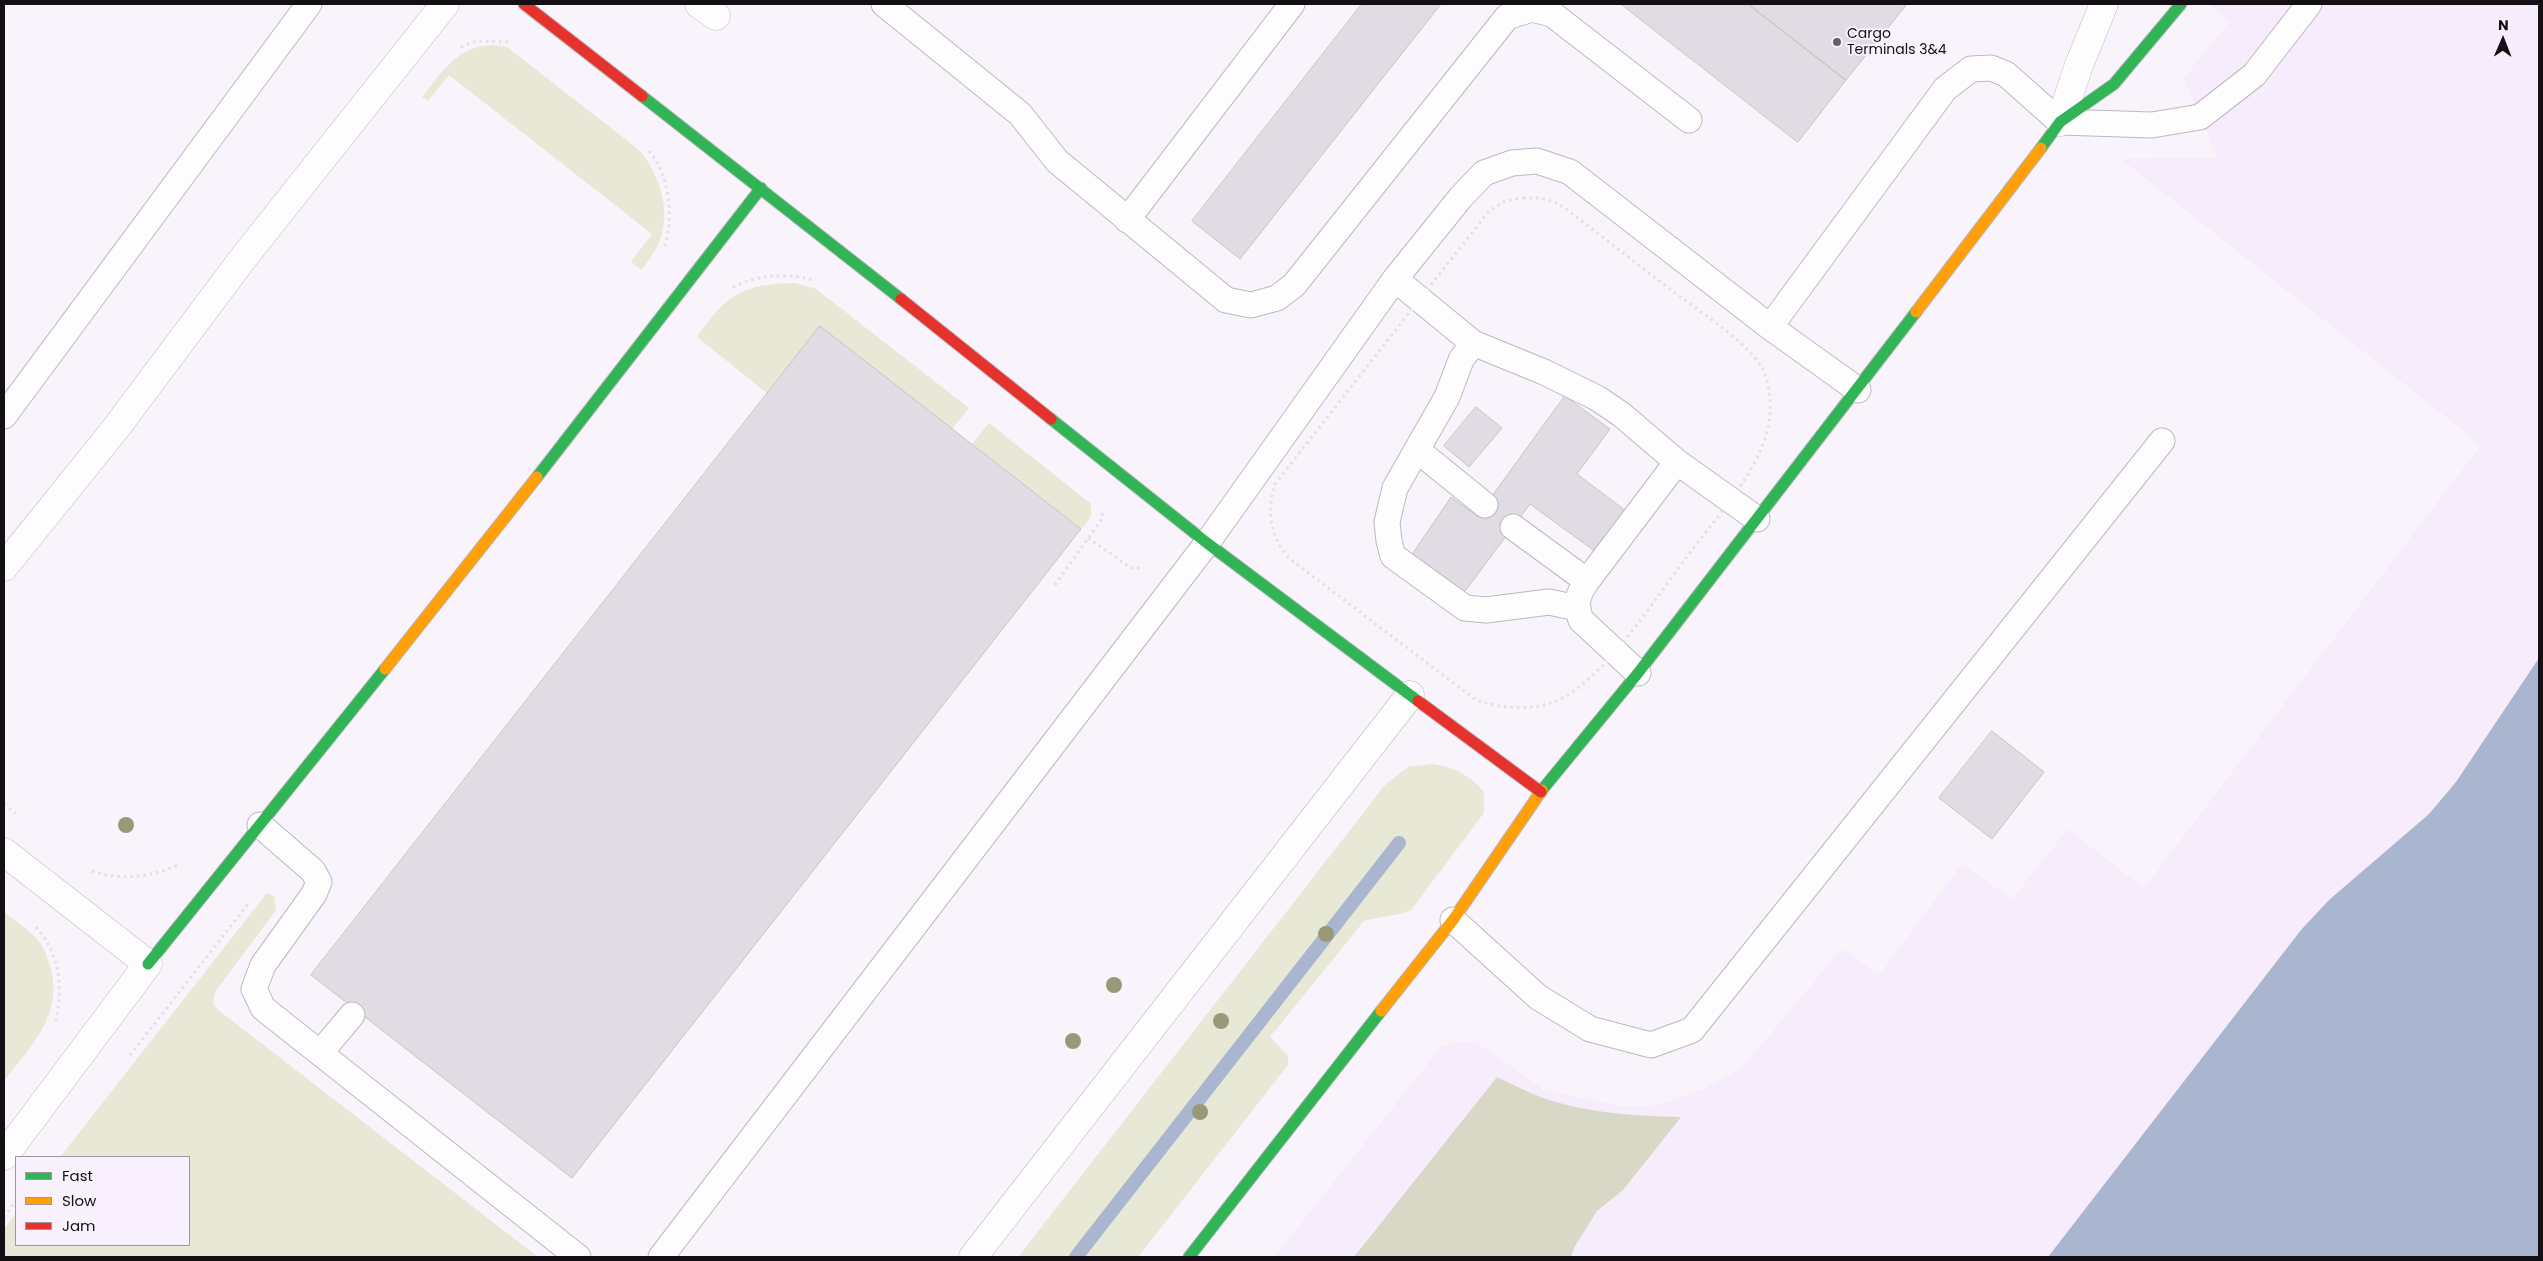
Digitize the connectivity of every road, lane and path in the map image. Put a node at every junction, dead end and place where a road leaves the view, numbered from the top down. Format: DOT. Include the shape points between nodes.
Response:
graph roads {
  1 [pos="309,4"];
  2 [pos="445,4"];
  3 [pos="524,4"];
  4 [pos="884,4"];
  5 [pos="1292,4"];
  6 [pos="2104,4"];
  7 [pos="2181,4"];
  8 [pos="2309,4"];
  9 [pos="512,44"];
  10 [pos="458,48"];
  11 [pos="1689,120"];
  12 [pos="2060,122"];
  13 [pos="646,147"];
  14 [pos="761,188"];
  15 [pos="1127,220"];
  16 [pos="660,258"];
  17 [pos="1395,279"];
  18 [pos="820,284"];
  19 [pos="728,290"];
  20 [pos="1418,299"];
  21 [pos="1770,327"];
  22 [pos="1473,343"];
  23 [pos="1858,390"];
  24 [pos="4,416"];
  25 [pos="2162,440"];
  26 [pos="1417,450"];
  27 [pos="1677,462"];
  28 [pos="1730,499"];
  29 [pos="1100,503"];
  30 [pos="1485,505"];
  31 [pos="1758,519"];
  32 [pos="1513,527"];
  33 [pos="1088,538"];
  34 [pos="1207,543"];
  35 [pos="4,567"];
  36 [pos="1587,582"];
  37 [pos="1175,584"];
  38 [pos="1055,585"];
  39 [pos="1576,608"];
  40 [pos="1614,653"];
  41 [pos="1638,673"];
  42 [pos="1410,695"];
  43 [pos="1541,792"];
  44 [pos="4,804"];
  45 [pos="26,821"];
  46 [pos="260,825"];
  47 [pos="4,852"];
  48 [pos="185,859"];
  49 [pos="84,866"];
  50 [pos="250,901"];
  51 [pos="1453,920"];
  52 [pos="34,925"];
  53 [pos="148,964"];
  54 [pos="352,1015"];
  55 [pos="51,1032"];
  56 [pos="320,1053"];
  57 [pos="129,1056"];
  58 [pos="4,1156"];
  59 [pos="15,1201"];
  60 [pos="4,1216"];
  61 [pos="578,1257"];
  62 [pos="661,1257"];
  63 [pos="973,1257"];
  64 [pos="1189,1257"];
  1 -- 24 [label="lane"];
  2 -- 35 [label="street"];
  3 -- 14 [label="street"];
  4 -- 15 [label="lane" via="1020,114 1057,161"];
  5 -- 15 [label="lane"];
  6 -- 12 [label="street"];
  7 -- 12 [label="street" via="2114,84"];
  8 -- 12 [label="lane" via="2254,75 2200,117 2152,125"];
  9 -- 10 [label="path" via="499,40 476,41"];
  11 -- 15 [label="lane" via="1552,14 1532,9 1507,17 1294,285 1277,298 1251,305 1226,300"];
  12 -- 21 [label="lane" via="2006,74 1990,68 1971,69 1945,89"];
  12 -- 23 [label="street"];
  13 -- 16 [label="path" via="661,168 668,194 668,228"];
  14 -- 34 [label="street"];
  14 -- 46 [label="street" via="462,574"];
  17 -- 20 [label="lane"];
  17 -- 21 [label="lane" via="1484,173 1512,163 1537,162 1570,172"];
  17 -- 34 [label="lane"];
  18 -- 19 [label="path" via="795,275 774,276 754,279"];
  20 -- 22 [label="lane"];
  20 -- 28 [label="path" via="1489,211 1505,201 1523,198 1558,203 1738,342 1764,372 1770,396 1770,420 1757,459"];
  20 -- 40 [label="path" via="1275,484 1270,512 1279,548 1476,700 1493,706 1531,706 1564,698"];
  21 -- 23 [label="lane"];
  22 -- 26 [label="lane" via="1461,360 1447,397"];
  22 -- 27 [label="lane" via="1597,398"];
  23 -- 31 [label="street"];
  25 -- 51 [label="lane" via="1692,1030 1651,1045 1590,1029 1538,997"];
  26 -- 30 [label="lane"];
  26 -- 39 [label="lane" via="1395,488 1390,505 1388,541 1394,556 1464,608 1486,610 1549,602"];
  27 -- 28 [label="lane"];
  27 -- 36 [label="lane"];
  28 -- 31 [label="lane"];
  28 -- 40 [label="path"];
  29 -- 33 [label="path" via="1104,511 1102,519"];
  31 -- 41 [label="street"];
  32 -- 36 [label="lane"];
  33 -- 37 [label="path" via="1131,568 1151,567"];
  33 -- 38 [label="path"];
  34 -- 37 [label="lane"];
  34 -- 42 [label="street"];
  36 -- 39 [label="lane" via="1577,594"];
  37 -- 62 [label="lane"];
  39 -- 40 [label="lane" via="1581,620"];
  40 -- 41 [label="lane"];
  41 -- 43 [label="street"];
  42 -- 43 [label="street"];
  42 -- 63 [label="street"];
  43 -- 51 [label="street"];
  44 -- 45 [label="path"];
  46 -- 53 [label="street"];
  46 -- 56 [label="lane" via="313,871 319,882 314,894 263,965 254,989 263,1008"];
  47 -- 53 [label="street"];
  48 -- 49 [label="path" via="164,871 126,878 105,876"];
  50 -- 57 [label="path"];
  51 -- 64 [label="street"];
  52 -- 55 [label="path" via="52,950 60,982 60,1002"];
  53 -- 58 [label="street"];
  54 -- 56 [label="lane"];
  56 -- 61 [label="lane"];
  59 -- 60 [label="path"];
}
